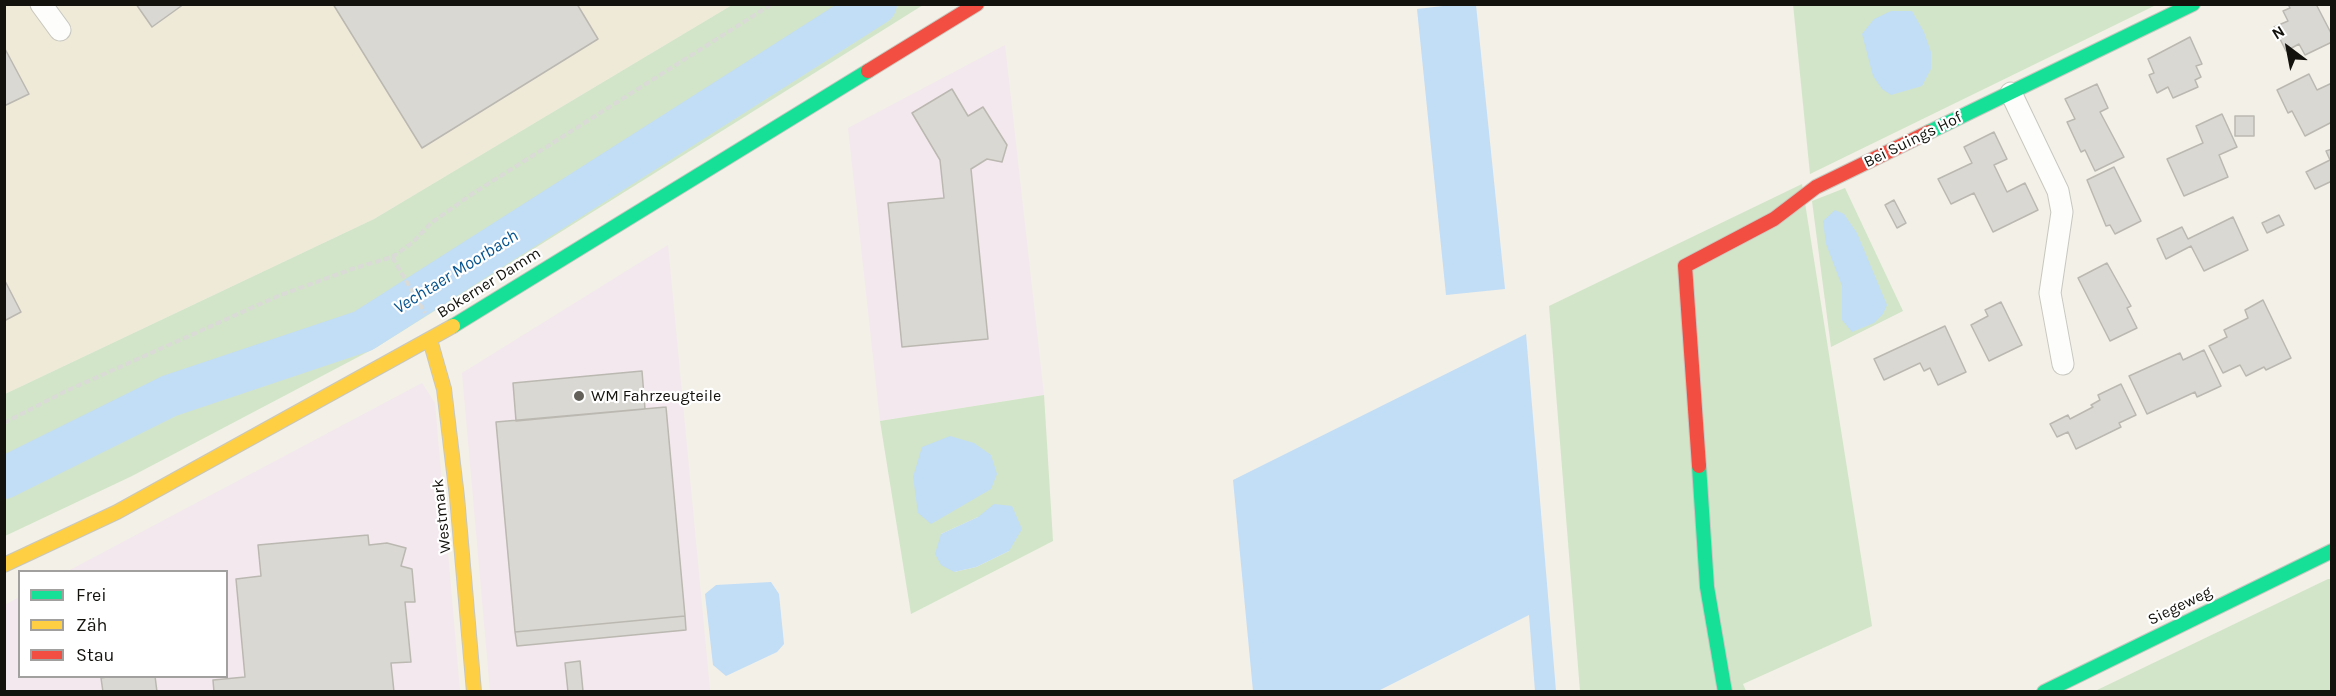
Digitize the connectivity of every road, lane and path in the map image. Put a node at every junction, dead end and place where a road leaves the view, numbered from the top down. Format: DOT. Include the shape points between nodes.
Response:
graph roads {
  1 [pos="41,4"];
  2 [pos="772,4"];
  3 [pos="977,4"];
  4 [pos="2193,4"];
  5 [pos="60,30"];
  6 [pos="2011,93"];
  7 [pos="392,257"];
  8 [pos="427,316"];
  9 [pos="430,340"];
  10 [pos="2063,364"];
  11 [pos="4,423"];
  12 [pos="2331,551"];
  13 [pos="4,565"];
  14 [pos="2084,683"];
  15 [pos="474,692"];
  16 [pos="1725,692"];
  17 [pos="2044,692"];
  1 -- 5 [label="street"];
  2 -- 7 [label="path" via="472,194 430,223"];
  3 -- 9 [label="street, Bokerner Damm"];
  4 -- 6 [label="street, Bei Suings Hof"];
  6 -- 10 [label="street" via="2058,191 2062,212 2050,292"];
  6 -- 16 [label="street, Bei Suings Hof" via="1816,187 1774,219 1685,266 1707,587"];
  7 -- 8 [label="path"];
  7 -- 11 [label="path" via="278,296"];
  9 -- 13 [label="street, Bokerner Damm" via="117,512"];
  9 -- 15 [label="street, Westmark" via="444,389"];
  12 -- 14 [label="street, Siegeweg"];
  14 -- 17 [label="street, Siegeweg"];
}
